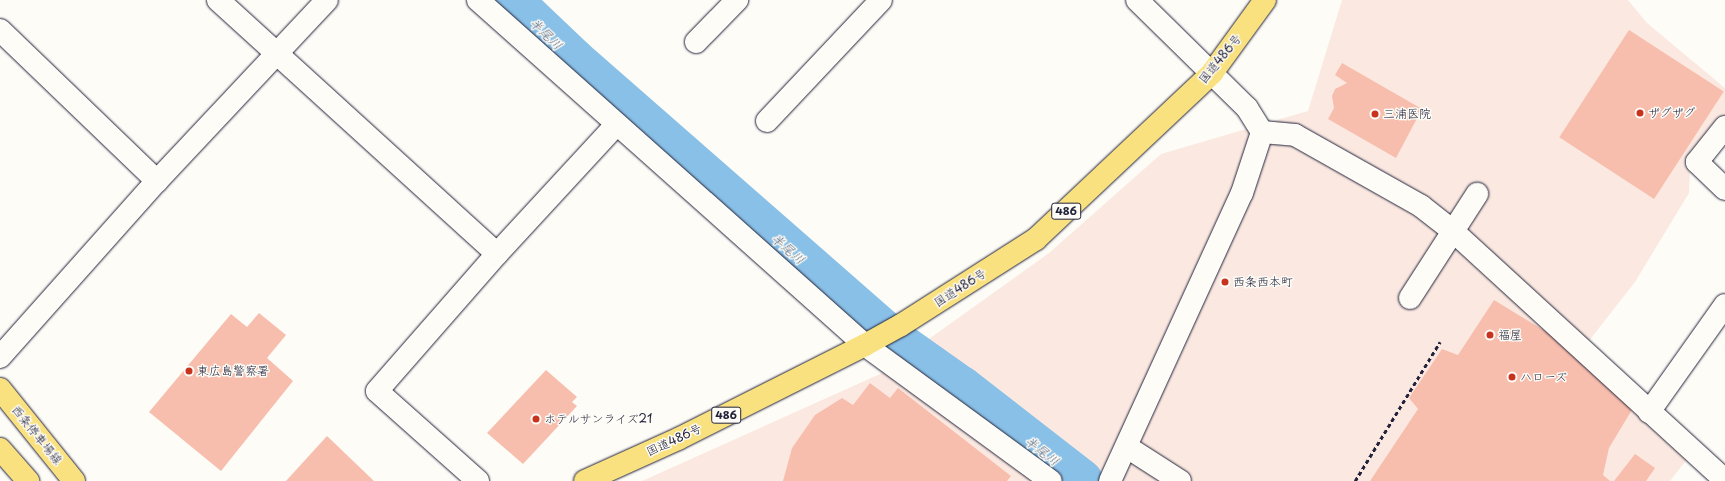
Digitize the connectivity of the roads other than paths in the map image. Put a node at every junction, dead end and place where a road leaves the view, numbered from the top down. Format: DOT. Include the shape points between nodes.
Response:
graph roads {
  1 [pos="218,0"];
  2 [pos="327,0"];
  3 [pos="478,0"];
  4 [pos="737,0"];
  5 [pos="881,0"];
  6 [pos="1137,0"];
  7 [pos="1265,0"];
  8 [pos="0,30"];
  9 [pos="696,42"];
  10 [pos="276,54"];
  11 [pos="1212,73"];
  12 [pos="767,121"];
  13 [pos="616,125"];
  14 [pos="1725,127"];
  15 [pos="1262,132"];
  16 [pos="157,181"];
  17 [pos="1725,189"];
  18 [pos="1477,194"];
  19 [pos="1454,232"];
  20 [pos="497,254"];
  21 [pos="1410,298"];
  22 [pos="1725,305"];
  23 [pos="865,345"];
  24 [pos="0,357"];
  25 [pos="0,388"];
  26 [pos="1649,412"];
  27 [pos="1126,447"];
  28 [pos="0,449"];
  29 [pos="1113,474"];
  30 [pos="1725,480"];
  31 [pos="28,481"];
  32 [pos="74,481"];
  33 [pos="478,481"];
  34 [pos="585,481"];
  35 [pos="1051,481"];
  36 [pos="1180,481"];
  1 -- 10 [label="street"];
  2 -- 10 [label="street"];
  3 -- 13 [label="street"];
  4 -- 9 [label="street"];
  5 -- 12 [label="street"];
  6 -- 11 [label="street"];
  7 -- 11 [label="main road, 国道486号 / 486"];
  8 -- 16 [label="street"];
  10 -- 16 [label="street"];
  10 -- 20 [label="street"];
  11 -- 15 [label="street" via="1247,108"];
  11 -- 23 [label="main road, 国道486号 / 486" via="1036,238 902,326"];
  13 -- 20 [label="street"];
  13 -- 23 [label="street"];
  14 -- 17 [label="street" via="1697,162"];
  15 -- 19 [label="street" via="1294,135 1421,206"];
  15 -- 27 [label="street" via="1242,193"];
  16 -- 24 [label="street"];
  18 -- 19 [label="street"];
  19 -- 21 [label="street"];
  19 -- 26 [label="street"];
  20 -- 33 [label="street" via="377,391"];
  22 -- 26 [label="street"];
  23 -- 34 [label="main road, 国道486号 / 486" via="678,439"];
  23 -- 35 [label="street"];
  25 -- 32 [label="main road, 西条停車場線"];
  26 -- 30 [label="street"];
  27 -- 29 [label="street"];
  27 -- 36 [label="street"];
  28 -- 31 [label="main road"];
}
